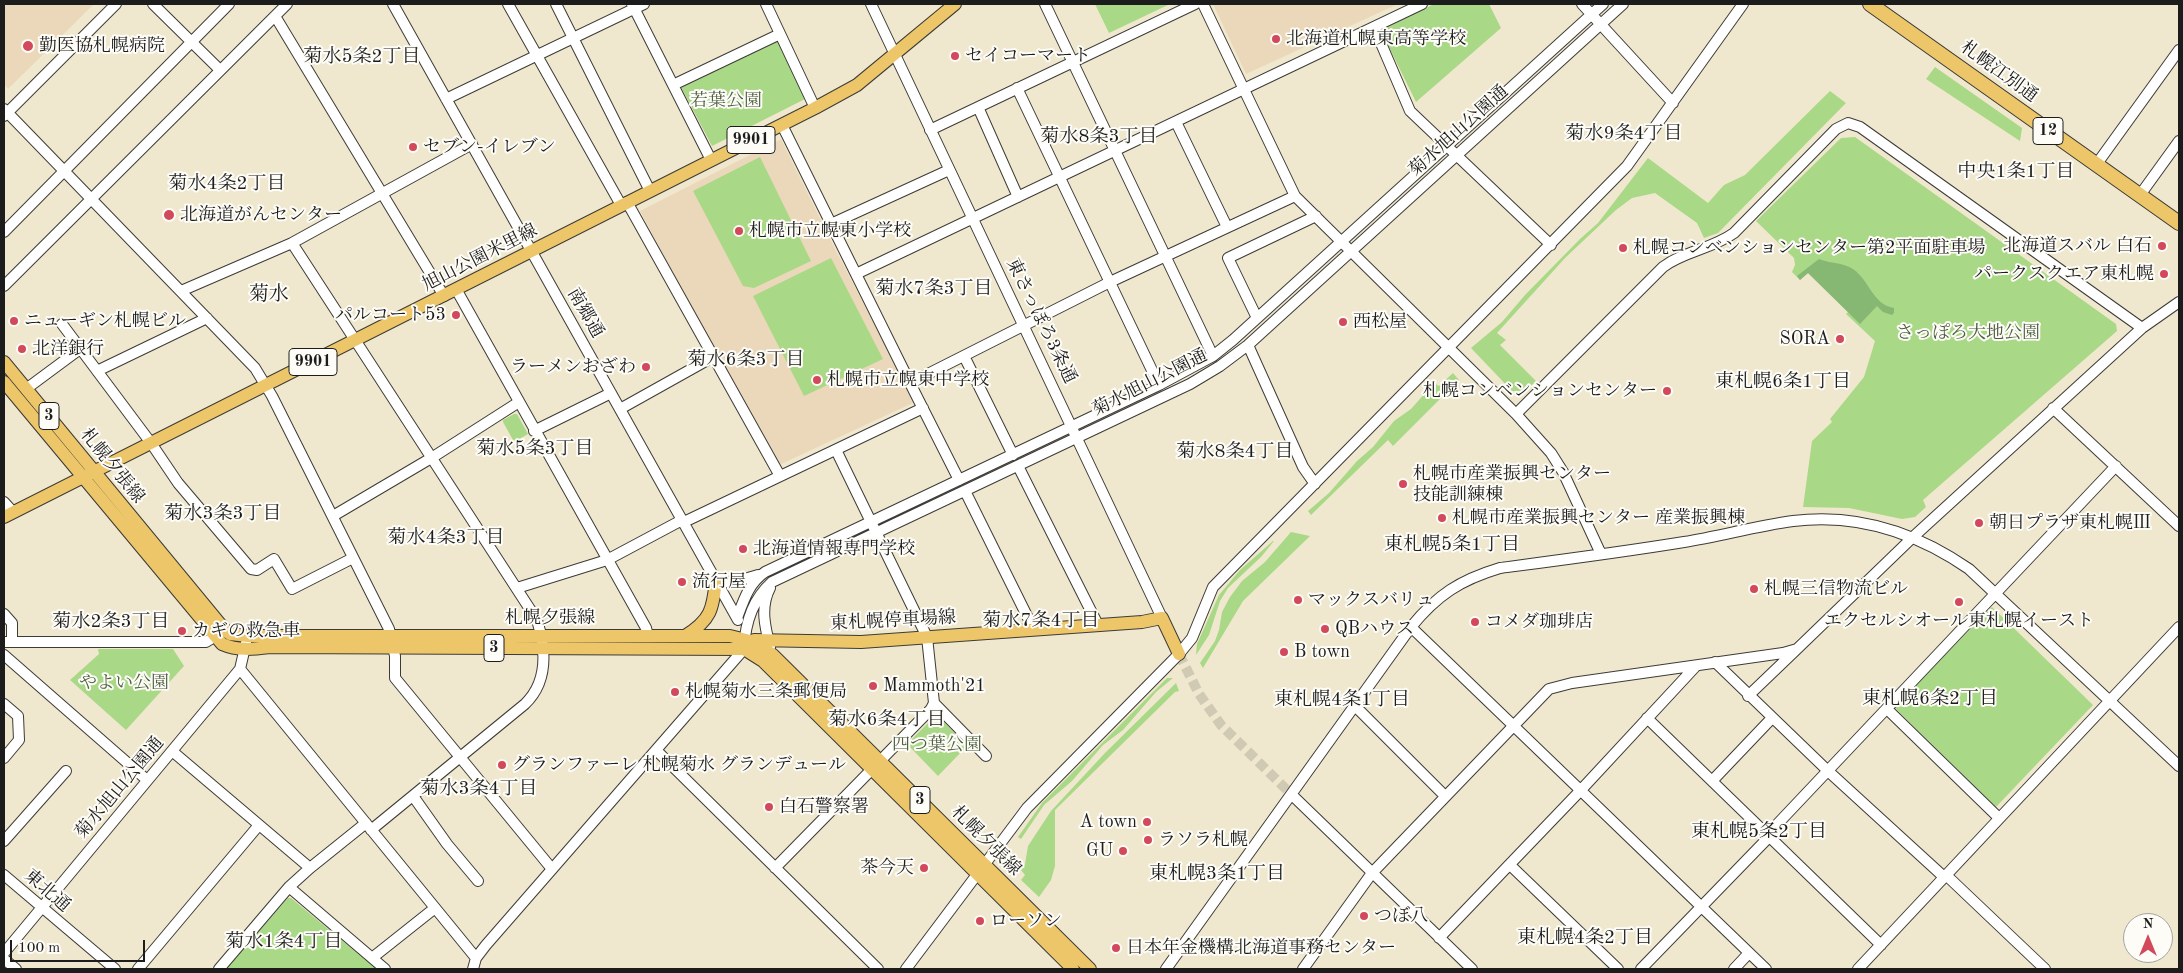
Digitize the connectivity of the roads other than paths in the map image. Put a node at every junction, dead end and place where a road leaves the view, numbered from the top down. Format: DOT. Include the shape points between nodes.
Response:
graph roads {
  1 [pos="116,4"];
  2 [pos="153,4"];
  3 [pos="229,4"];
  4 [pos="287,4"];
  5 [pos="394,4"];
  6 [pos="508,4"];
  7 [pos="556,4"];
  8 [pos="766,4"];
  9 [pos="871,4"];
  10 [pos="955,4"];
  11 [pos="1045,4"];
  12 [pos="1195,4"];
  13 [pos="1202,4"];
  14 [pos="1422,4"];
  15 [pos="1582,4"];
  16 [pos="1603,4"];
  17 [pos="1622,4"];
  18 [pos="1743,4"];
  19 [pos="1870,4"];
  20 [pos="637,5"];
  21 [pos="1591,14"];
  22 [pos="275,16"];
  23 [pos="1600,24"];
  24 [pos="1374,27"];
  25 [pos="780,34"];
  26 [pos="573,38"];
  27 [pos="192,41"];
  28 [pos="2179,50"];
  29 [pos="537,55"];
  30 [pos="895,55"];
  31 [pos="1072,62"];
  32 [pos="220,70"];
  33 [pos="673,85"];
  34 [pos="1017,88"];
  35 [pos="1243,90"];
  36 [pos="446,98"];
  37 [pos="1673,103"];
  38 [pos="978,107"];
  39 [pos="815,108"];
  40 [pos="5,112"];
  41 [pos="1176,122"];
  42 [pos="782,125"];
  43 [pos="930,130"];
  44 [pos="2179,141"];
  45 [pos="472,144"];
  46 [pos="1447,146"];
  47 [pos="1115,150"];
  48 [pos="1456,155"];
  49 [pos="711,160"];
  50 [pos="2096,165"];
  51 [pos="949,170"];
  52 [pos="65,172"];
  53 [pos="1059,177"];
  54 [pos="650,191"];
  55 [pos="383,193"];
  56 [pos="2140,194"];
  57 [pos="1018,196"];
  58 [pos="1295,196"];
  59 [pos="91,198"];
  60 [pos="624,204"];
  61 [pos="1316,216"];
  62 [pos="972,218"];
  63 [pos="2179,223"];
  64 [pos="832,224"];
  65 [pos="1227,227"];
  66 [pos="4,232"];
  67 [pos="1342,242"];
  68 [pos="292,243"];
  69 [pos="1551,245"];
  70 [pos="532,251"];
  71 [pos="1350,251"];
  72 [pos="1164,257"];
  73 [pos="856,274"];
  74 [pos="1110,282"];
  75 [pos="4,286"];
  76 [pos="456,289"];
  77 [pos="181,292"];
  78 [pos="444,296"];
  79 [pos="2179,302"];
  80 [pos="206,318"];
  81 [pos="1257,318"];
  82 [pos="62,324"];
  83 [pos="1024,325"];
  84 [pos="2142,328"];
  85 [pos="357,340"];
  86 [pos="1248,346"];
  87 [pos="1449,348"];
  88 [pos="80,349"];
  89 [pos="964,356"];
  90 [pos="1213,356"];
  91 [pos="713,357"];
  92 [pos="4,362"];
  93 [pos="97,371"];
  94 [pos="4,382"];
  95 [pos="910,383"];
  96 [pos="1159,385"];
  97 [pos="267,386"];
  98 [pos="26,389"];
  99 [pos="611,393"];
  100 [pos="519,402"];
  101 [pos="923,408"];
  102 [pos="2053,408"];
  103 [pos="620,409"];
  104 [pos="1516,414"];
  105 [pos="1072,428"];
  106 [pos="534,431"];
  107 [pos="1077,438"];
  108 [pos="151,443"];
  109 [pos="836,450"];
  110 [pos="1013,455"];
  111 [pos="433,457"];
  112 [pos="1018,466"];
  113 [pos="2116,466"];
  114 [pos="89,474"];
  115 [pos="780,476"];
  116 [pos="958,480"];
  117 [pos="1315,484"];
  118 [pos="965,491"];
  119 [pos="4,502"];
  120 [pos="9,515"];
  121 [pos="333,516"];
  122 [pos="683,521"];
  123 [pos="872,521"];
  124 [pos="2179,526"];
  125 [pos="877,533"];
  126 [pos="1912,538"];
  127 [pos="1601,554"];
  128 [pos="353,558"];
  129 [pos="607,560"];
  130 [pos="765,572"];
  131 [pos="716,580"];
  132 [pos="772,582"];
  133 [pos="516,588"];
  134 [pos="1996,594"];
  135 [pos="4,614"];
  136 [pos="737,618"];
  137 [pos="1162,618"];
  138 [pos="1098,625"];
  139 [pos="1411,627"];
  140 [pos="2179,627"];
  141 [pos="1034,630"];
  142 [pos="220,634"];
  143 [pos="248,636"];
  144 [pos="648,636"];
  145 [pos="685,636"];
  146 [pos="927,637"];
  147 [pos="769,641"];
  148 [pos="392,642"];
  149 [pos="541,642"];
  150 [pos="7,643"];
  151 [pos="744,644"];
  152 [pos="244,649"];
  153 [pos="1797,649"];
  154 [pos="1179,654"];
  155 [pos="4,655"];
  156 [pos="773,655"];
  157 [pos="1715,662"];
  158 [pos="1696,666"];
  159 [pos="240,669"];
  160 [pos="1748,696"];
  161 [pos="2110,701"];
  162 [pos="934,703"];
  163 [pos="4,704"];
  164 [pos="1355,706"];
  165 [pos="1887,709"];
  166 [pos="1647,718"];
  167 [pos="1772,718"];
  168 [pos="1513,725"];
  169 [pos="656,750"];
  170 [pos="172,751"];
  171 [pos="986,756"];
  172 [pos="4,758"];
  173 [pos="460,758"];
  174 [pos="876,766"];
  175 [pos="2179,766"];
  176 [pos="1828,771"];
  177 [pos="66,772"];
  178 [pos="147,780"];
  179 [pos="1712,781"];
  180 [pos="1580,791"];
  181 [pos="1292,795"];
  182 [pos="413,796"];
  183 [pos="1445,796"];
  184 [pos="1998,818"];
  185 [pos="259,825"];
  186 [pos="368,827"];
  187 [pos="1768,836"];
  188 [pos="4,842"];
  189 [pos="1510,865"];
  190 [pos="310,868"];
  191 [pos="775,868"];
  192 [pos="552,869"];
  193 [pos="981,870"];
  194 [pos="1372,873"];
  195 [pos="4,875"];
  196 [pos="1945,876"];
  197 [pos="478,881"];
  198 [pos="289,887"];
  199 [pos="1701,907"];
  200 [pos="42,908"];
  201 [pos="435,908"];
  202 [pos="1439,938"];
  203 [pos="1881,945"];
  204 [pos="4,954"];
  205 [pos="1749,954"];
  206 [pos="372,958"];
  207 [pos="476,958"];
  208 [pos="4,959"];
  209 [pos="16,969"];
  210 [pos="115,969"];
  211 [pos="138,969"];
  212 [pos="219,969"];
  213 [pos="385,969"];
  214 [pos="473,969"];
  215 [pos="878,969"];
  216 [pos="906,969"];
  217 [pos="1073,969"];
  218 [pos="1090,969"];
  219 [pos="1166,969"];
  220 [pos="1303,969"];
  221 [pos="1472,969"];
  222 [pos="1618,969"];
  223 [pos="1641,969"];
  224 [pos="1734,969"];
  225 [pos="1766,969"];
  226 [pos="1858,969"];
  227 [pos="2045,969"];
  1 -- 40 [label="street"];
  2 -- 27 [label="street"];
  3 -- 27 [label="street"];
  4 -- 22 [label="street"];
  5 -- 36 [label="street, 南郷通"];
  6 -- 29 [label="street"];
  7 -- 26 [label="street"];
  8 -- 25 [label="street"];
  9 -- 30 [label="street, 東さっぽろ3条通"];
  10 -- 30 [label="main road, 旭山公園米里線 / 9901"];
  11 -- 31 [label="street"];
  12 -- 31 [label="street"];
  13 -- 35 [label="street"];
  14 -- 24 [label="street"];
  15 -- 21 [label="street"];
  16 -- 21 [label="street, 菊水旭山公園通"];
  17 -- 23 [label="street, 菊水旭山公園通"];
  18 -- 37 [label="street"];
  19 -- 50 [label="highway, 札幌江別通 / 12"];
  20 -- 26 [label="street"];
  20 -- 33 [label="street"];
  21 -- 23 [label="street"];
  21 -- 46 [label="street, 菊水旭山公園通"];
  22 -- 32 [label="street"];
  22 -- 55 [label="street"];
  23 -- 37 [label="street"];
  23 -- 48 [label="street, 菊水旭山公園通"];
  24 -- 35 [label="street"];
  24 -- 46 [label="street" via="1410,111"];
  25 -- 33 [label="street"];
  25 -- 39 [label="street"];
  26 -- 29 [label="street"];
  26 -- 54 [label="street"];
  27 -- 32 [label="street"];
  27 -- 52 [label="street"];
  28 -- 50 [label="street"];
  29 -- 36 [label="street"];
  29 -- 60 [label="street"];
  30 -- 39 [label="main road, 旭山公園米里線 / 9901" via="857,85"];
  30 -- 43 [label="street, 東さっぽろ3条通"];
  31 -- 34 [label="street"];
  31 -- 47 [label="street"];
  32 -- 59 [label="street"];
  33 -- 49 [label="street"];
  34 -- 38 [label="street"];
  34 -- 53 [label="street"];
  35 -- 41 [label="street"];
  35 -- 58 [label="street"];
  36 -- 45 [label="street, 南郷通"];
  37 -- 69 [label="street" via="1628,166"];
  38 -- 43 [label="street"];
  38 -- 57 [label="street"];
  39 -- 42 [label="main road, 旭山公園米里線 / 9901"];
  40 -- 52 [label="street"];
  41 -- 47 [label="street"];
  41 -- 65 [label="street"];
  42 -- 49 [label="main road, 旭山公園米里線 / 9901"];
  42 -- 64 [label="street"];
  43 -- 51 [label="street, 東さっぽろ3条通"];
  44 -- 56 [label="street"];
  45 -- 55 [label="street"];
  45 -- 70 [label="street, 南郷通"];
  46 -- 48 [label="street"];
  46 -- 67 [label="street, 菊水旭山公園通"];
  47 -- 53 [label="street"];
  47 -- 72 [label="street"];
  48 -- 69 [label="street"];
  48 -- 71 [label="street, 菊水旭山公園通"];
  49 -- 54 [label="main road, 旭山公園米里線 / 9901"];
  50 -- 56 [label="highway, 札幌江別通 / 12"];
  51 -- 62 [label="street, 東さっぽろ3条通"];
  51 -- 64 [label="street"];
  52 -- 59 [label="street"];
  52 -- 66 [label="street"];
  53 -- 57 [label="street"];
  53 -- 74 [label="street"];
  54 -- 60 [label="main road, 旭山公園米里線 / 9901"];
  55 -- 68 [label="street"];
  55 -- 78 [label="street"];
  56 -- 63 [label="highway, 札幌江別通 / 12"];
  57 -- 62 [label="street"];
  58 -- 61 [label="street"];
  58 -- 65 [label="street"];
  59 -- 75 [label="street"];
  59 -- 77 [label="street"];
  60 -- 70 [label="main road, 旭山公園米里線 / 9901"];
  60 -- 91 [label="street"];
  61 -- 67 [label="street"];
  61 -- 81 [label="street" via="1228,258"];
  62 -- 73 [label="street"];
  62 -- 83 [label="street, 東さっぽろ3条通"];
  64 -- 73 [label="street"];
  65 -- 72 [label="street"];
  67 -- 71 [label="street"];
  67 -- 81 [label="street, 菊水旭山公園通"];
  68 -- 77 [label="street"];
  68 -- 85 [label="street"];
  69 -- 87 [label="street"];
  70 -- 76 [label="main road, 旭山公園米里線 / 9901"];
  70 -- 99 [label="street, 南郷通"];
  71 -- 86 [label="street, 菊水旭山公園通"];
  71 -- 87 [label="street"];
  72 -- 74 [label="street"];
  72 -- 90 [label="street"];
  73 -- 95 [label="street"];
  74 -- 83 [label="street"];
  74 -- 96 [label="street"];
  76 -- 78 [label="main road, 旭山公園米里線 / 9901"];
  76 -- 100 [label="street"];
  77 -- 80 [label="street"];
  78 -- 85 [label="main road, 旭山公園米里線 / 9901"];
  79 -- 84 [label="street"];
  80 -- 93 [label="street"];
  80 -- 97 [label="street" via="255,368"];
  81 -- 90 [label="street, 菊水旭山公園通"];
  82 -- 88 [label="street"];
  83 -- 89 [label="street"];
  83 -- 105 [label="street, 東さっぽろ3条通"];
  84 -- 102 [label="street"];
  84 -- 104 [label="street" via="1860,127 1848,123 1836,129 1734,233 1715,245 1683,255 1662,267"];
  85 -- 97 [label="main road, 旭山公園米里線 / 9901"];
  85 -- 111 [label="street"];
  86 -- 107 [label="street, 菊水旭山公園通" via="1190,384"];
  86 -- 117 [label="street" via="1303,467"];
  87 -- 104 [label="street"];
  87 -- 117 [label="street"];
  88 -- 93 [label="street"];
  88 -- 98 [label="street"];
  89 -- 95 [label="street"];
  89 -- 110 [label="street"];
  90 -- 96 [label="street, 菊水旭山公園通"];
  91 -- 103 [label="street"];
  91 -- 115 [label="street"];
  92 -- 98 [label="main road, 札幌夕張線 / 3"];
  93 -- 108 [label="street"];
  94 -- 114 [label="main road, 札幌夕張線 / 3"];
  95 -- 101 [label="street"];
  96 -- 105 [label="street, 菊水旭山公園通"];
  97 -- 108 [label="main road, 旭山公園米里線 / 9901"];
  97 -- 121 [label="street"];
  98 -- 114 [label="main road, 札幌夕張線 / 3"];
  99 -- 103 [label="street, 南郷通"];
  99 -- 106 [label="street"];
  100 -- 106 [label="street"];
  100 -- 111 [label="street"];
  101 -- 109 [label="street"];
  101 -- 116 [label="street"];
  102 -- 113 [label="street"];
  102 -- 126 [label="street"];
  103 -- 122 [label="street, 南郷通"];
  104 -- 127 [label="street" via="1551,453 1563,472"];
  105 -- 107 [label="street, 東さっぽろ3条通"];
  105 -- 110 [label="street, 菊水旭山公園通"];
  106 -- 129 [label="street"];
  107 -- 112 [label="street, 菊水旭山公園通"];
  107 -- 137 [label="street, 東さっぽろ3条通"];
  108 -- 114 [label="main road, 旭山公園米里線 / 9901"];
  108 -- 128 [label="street" via="178,483 251,569 257,570 274,559 292,589"];
  109 -- 115 [label="street"];
  109 -- 123 [label="street"];
  110 -- 116 [label="street, 菊水旭山公園通"];
  111 -- 121 [label="street"];
  111 -- 133 [label="street"];
  112 -- 118 [label="street, 菊水旭山公園通"];
  112 -- 138 [label="street"];
  113 -- 124 [label="street"];
  113 -- 134 [label="street"];
  114 -- 120 [label="main road, 旭山公園米里線 / 9901"];
  114 -- 142 [label="main road, 札幌夕張線 / 3"];
  115 -- 122 [label="street"];
  116 -- 123 [label="street, 菊水旭山公園通"];
  117 -- 154 [label="street" via="1213,587 1192,638"];
  118 -- 125 [label="street, 菊水旭山公園通"];
  118 -- 141 [label="street"];
  119 -- 120 [label="street"];
  121 -- 128 [label="street"];
  122 -- 129 [label="street"];
  122 -- 131 [label="street, 南郷通"];
  123 -- 125 [label="street"];
  123 -- 130 [label="street, 菊水旭山公園通"];
  125 -- 132 [label="street, 菊水旭山公園通"];
  125 -- 146 [label="street"];
  126 -- 127 [label="street" via="1864,524 1818,520 1772,524 1685,542"];
  126 -- 134 [label="street" via="1949,555"];
  126 -- 153 [label="street"];
  127 -- 139 [label="street" via="1483,573 1427,607"];
  128 -- 148 [label="street"];
  129 -- 133 [label="street"];
  129 -- 144 [label="street"];
  130 -- 131 [label="street" via="731,583"];
  130 -- 136 [label="street, 菊水旭山公園通" via="750,586"];
  131 -- 136 [label="street, 南郷通"];
  131 -- 145 [label="main road" via="709,615 702,625"];
  132 -- 147 [label="street" via="764,608"];
  132 -- 151 [label="street, 菊水旭山公園通" via="761,592 748,619"];
  133 -- 149 [label="street" via="537,620"];
  134 -- 161 [label="street"];
  134 -- 165 [label="street"];
  135 -- 150 [label="street" via="12,622"];
  136 -- 151 [label="street, 南郷通"];
  137 -- 138 [label="main road, 東札幌停車場線"];
  137 -- 154 [label="main road, 東さっぽろ3条通"];
  138 -- 141 [label="main road, 東札幌停車場線"];
  139 -- 164 [label="street"];
  139 -- 168 [label="street"];
  140 -- 161 [label="street"];
  141 -- 146 [label="main road, 東札幌停車場線"];
  142 -- 143 [label="main road, 札幌夕張線 / 3"];
  142 -- 150 [label="street" via="206,642"];
  142 -- 152 [label="main road, 札幌夕張線 / 3" via="222,644"];
  143 -- 148 [label="main road, 札幌夕張線 / 3"];
  143 -- 152 [label="street, 菊水旭山公園通"];
  144 -- 145 [label="main road, 札幌夕張線 / 3"];
  144 -- 149 [label="main road, 札幌夕張線 / 3"];
  145 -- 151 [label="main road, 札幌夕張線 / 3" via="730,636"];
  146 -- 147 [label="main road, 東札幌停車場線" via="861,642"];
  146 -- 162 [label="street"];
  147 -- 151 [label="main road, 東札幌停車場線"];
  147 -- 156 [label="street"];
  148 -- 149 [label="main road, 札幌夕張線 / 3"];
  148 -- 152 [label="main road, 札幌夕張線 / 3"];
  148 -- 173 [label="street" via="395,678"];
  149 -- 151 [label="main road, 札幌夕張線 / 3"];
  149 -- 173 [label="street" via="544,659 542,677 531,698"];
  151 -- 156 [label="main road, 札幌夕張線 / 3" via="763,647"];
  151 -- 169 [label="street"];
  151 -- 174 [label="main road, 札幌夕張線 / 3"];
  152 -- 159 [label="street, 菊水旭山公園通"];
  153 -- 157 [label="street"];
  153 -- 160 [label="street"];
  154 -- 193 [label="street" via="1027,808"];
  155 -- 178 [label="street"];
  156 -- 174 [label="main road, 札幌夕張線 / 3"];
  157 -- 158 [label="street"];
  157 -- 160 [label="street"];
  158 -- 166 [label="street"];
  158 -- 168 [label="street" via="1555,686"];
  159 -- 170 [label="street, 菊水旭山公園通"];
  159 -- 186 [label="street"];
  160 -- 167 [label="street"];
  161 -- 175 [label="street"];
  161 -- 184 [label="street"];
  162 -- 171 [label="street"];
  162 -- 174 [label="street"];
  163 -- 172 [label="street" via="18,716 19,740"];
  164 -- 181 [label="street"];
  164 -- 183 [label="street"];
  165 -- 176 [label="street"];
  165 -- 184 [label="street"];
  166 -- 179 [label="street"];
  166 -- 180 [label="street"];
  167 -- 176 [label="street"];
  167 -- 179 [label="street"];
  168 -- 180 [label="street"];
  168 -- 183 [label="street"];
  169 -- 191 [label="street"];
  169 -- 192 [label="street"];
  170 -- 178 [label="street, 菊水旭山公園通"];
  170 -- 185 [label="street"];
  173 -- 182 [label="street"];
  173 -- 192 [label="street"];
  174 -- 191 [label="street"];
  174 -- 193 [label="main road, 札幌夕張線 / 3"];
  176 -- 187 [label="street"];
  176 -- 196 [label="street"];
  177 -- 188 [label="street"];
  178 -- 200 [label="street, 菊水旭山公園通"];
  179 -- 187 [label="street"];
  180 -- 189 [label="street"];
  180 -- 199 [label="street"];
  181 -- 194 [label="street"];
  181 -- 219 [label="street"];
  182 -- 186 [label="street"];
  182 -- 197 [label="street"];
  183 -- 194 [label="street"];
  184 -- 196 [label="street"];
  185 -- 190 [label="street"];
  185 -- 211 [label="street"];
  186 -- 190 [label="street"];
  186 -- 201 [label="street"];
  187 -- 199 [label="street"];
  187 -- 203 [label="street"];
  189 -- 202 [label="street"];
  189 -- 222 [label="street"];
  190 -- 198 [label="street"];
  191 -- 215 [label="street"];
  192 -- 207 [label="street"];
  193 -- 216 [label="street"];
  193 -- 217 [label="main road, 札幌夕張線 / 3"];
  193 -- 218 [label="main road, 札幌夕張線 / 3"];
  194 -- 202 [label="street"];
  194 -- 220 [label="street"];
  195 -- 200 [label="street, 東北通"];
  196 -- 203 [label="street"];
  196 -- 227 [label="street"];
  198 -- 206 [label="street"];
  198 -- 212 [label="street"];
  199 -- 205 [label="street"];
  199 -- 223 [label="street"];
  200 -- 204 [label="street, 菊水旭山公園通"];
  200 -- 210 [label="street, 東北通"];
  201 -- 206 [label="street"];
  201 -- 207 [label="street"];
  202 -- 221 [label="street"];
  203 -- 226 [label="street"];
  205 -- 224 [label="street"];
  205 -- 225 [label="street"];
  206 -- 213 [label="street"];
  207 -- 214 [label="street"];
  208 -- 209 [label="street"];
}
